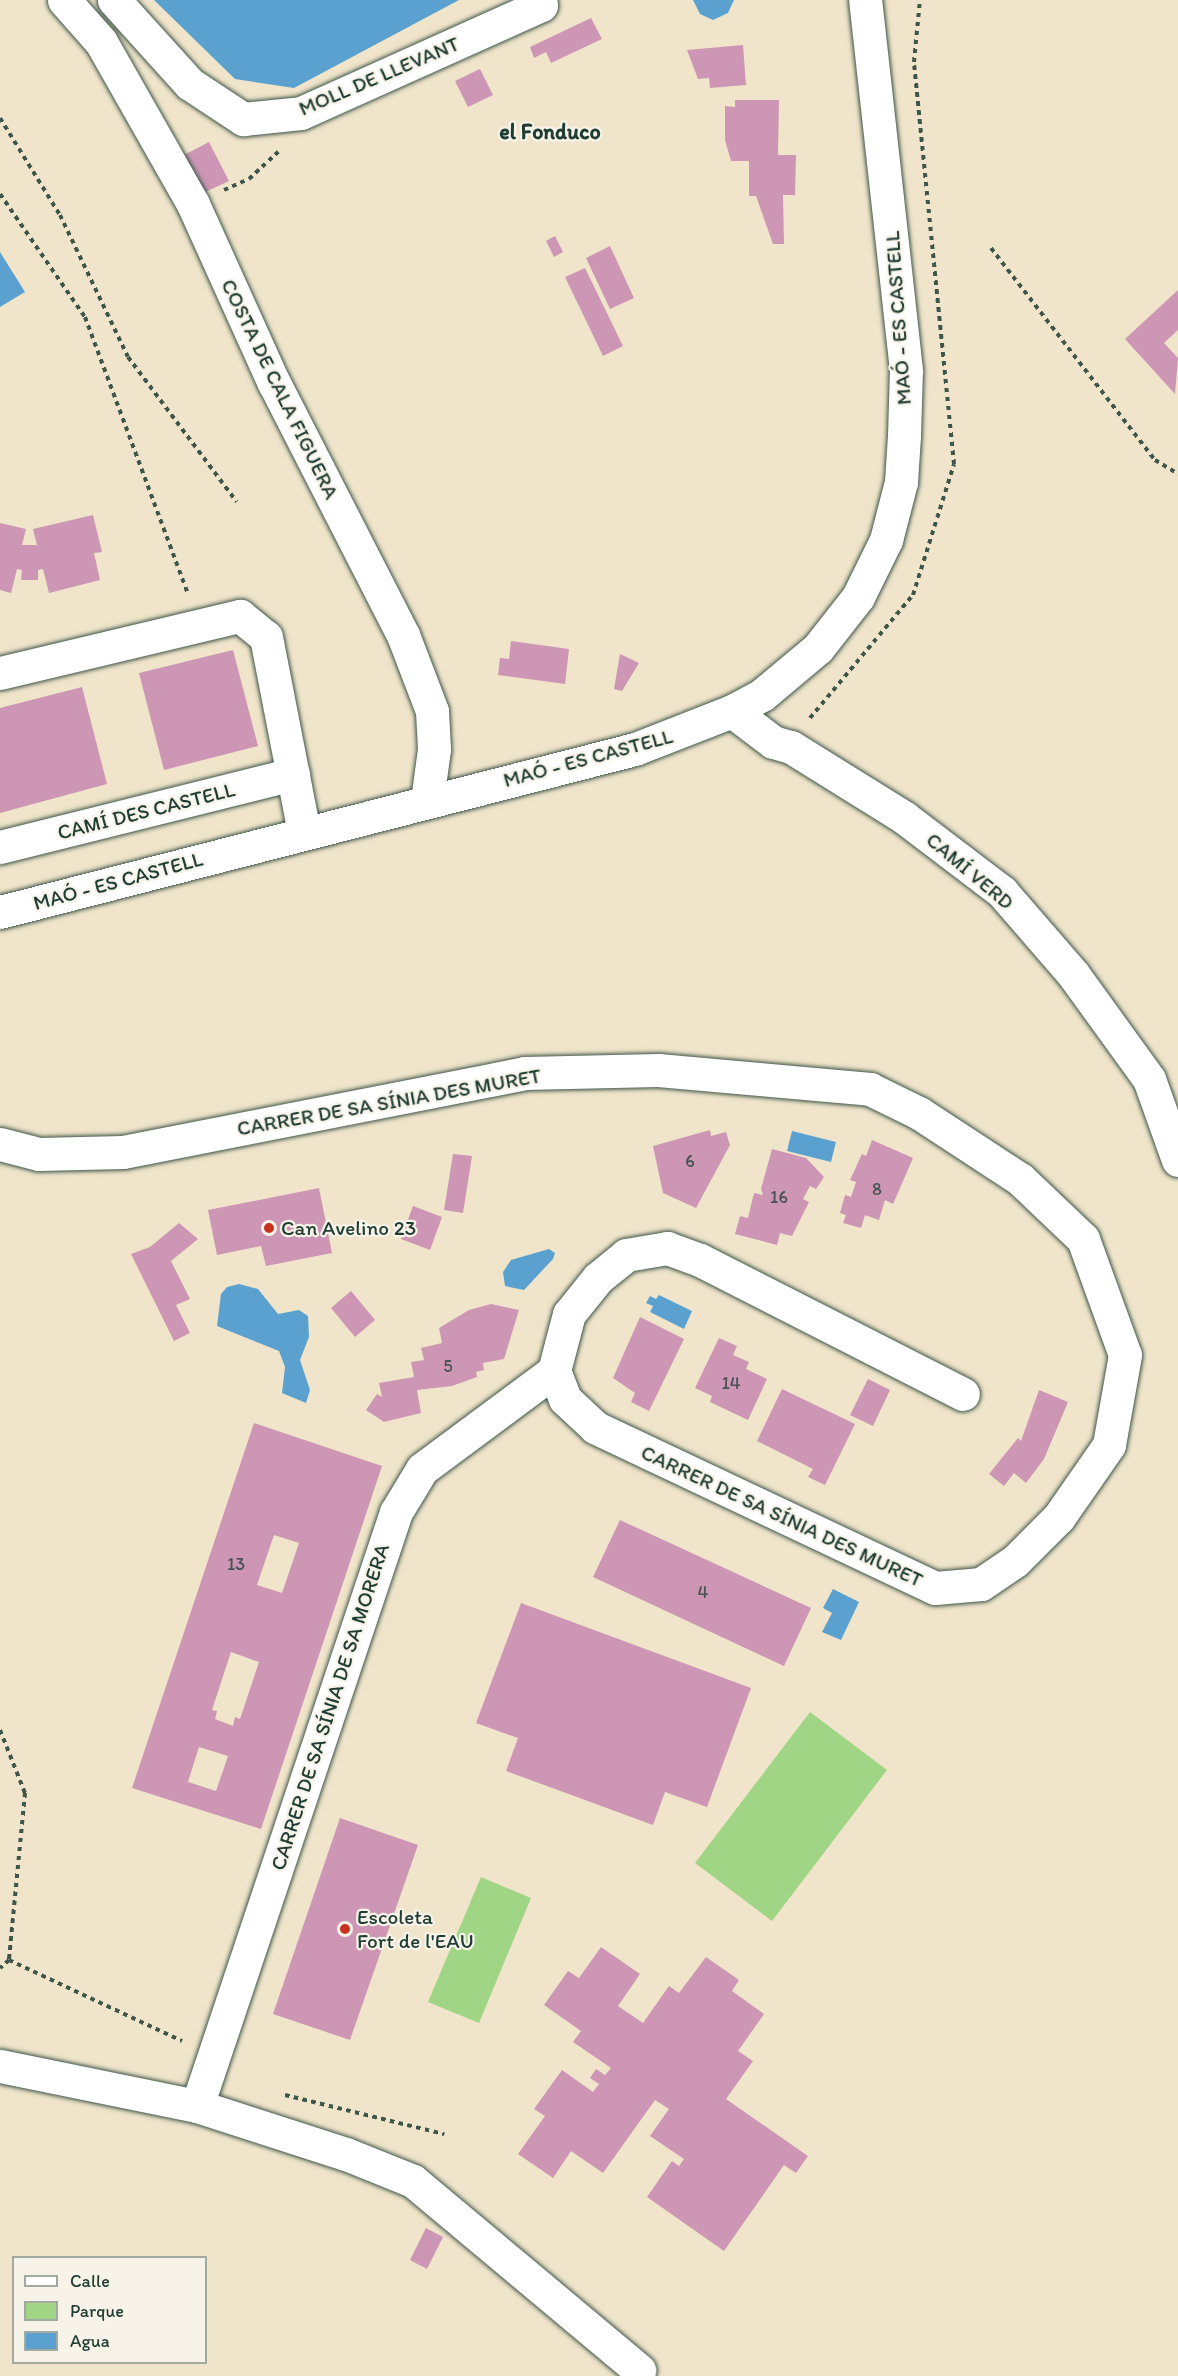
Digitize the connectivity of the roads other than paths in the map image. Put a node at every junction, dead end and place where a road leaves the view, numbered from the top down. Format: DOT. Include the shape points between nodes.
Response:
graph roads {
  1 [pos="64,0"];
  2 [pos="114,0"];
  3 [pos="865,0"];
  4 [pos="541,2"];
  5 [pos="0,673"];
  6 [pos="732,711"];
  7 [pos="293,774"];
  8 [pos="427,801"];
  9 [pos="304,833"];
  10 [pos="0,847"];
  11 [pos="0,912"];
  12 [pos="0,1144"];
  13 [pos="1178,1160"];
  14 [pos="554,1371"];
  15 [pos="963,1394"];
  16 [pos="0,2066"];
  17 [pos="197,2106"];
  18 [pos="639,2370"];
  1 -- 8 [label="street, COSTA DE CALA FIGUERA" via="101,42 192,204 274,383 402,635 432,711 434,748"];
  2 -- 4 [label="street, MOLL DE LLEVANT" via="190,84 243,119 301,113"];
  3 -- 6 [label="street, MAÓ - ES CASTELL" via="906,370 901,482 886,540 873,570 840,622 795,670"];
  5 -- 7 [label="street" via="240,616 266,637"];
  6 -- 8 [label="street, MAÓ - ES CASTELL" via="634,749"];
  6 -- 13 [label="street, CAMÍ VERD" via="773,742 791,747 905,818 1002,892 1073,974 1149,1079"];
  7 -- 9 [label="street"];
  7 -- 10 [label="street, CAMÍ DES CASTELL"];
  8 -- 9 [label="street, MAÓ - ES CASTELL"];
  9 -- 11 [label="street, MAÓ - ES CASTELL"];
  12 -- 14 [label="street, CARRER DE SA SÍNIA DES MURET" via="39,1154 123,1152 524,1073 658,1070 870,1089 919,1113 1020,1179 1083,1239 1125,1355 1109,1444 1059,1517 1016,1561 981,1584 935,1588 595,1427 565,1399"];
  14 -- 15 [label="street" via="569,1314 598,1278 626,1255 667,1248 700,1260"];
  14 -- 17 [label="street, CARRER DE SA SÍNIA DE SA MORERA" via="422,1469 396,1512"];
  16 -- 17 [label="street"];
  17 -- 18 [label="street" via="346,2154 413,2181"];
}
